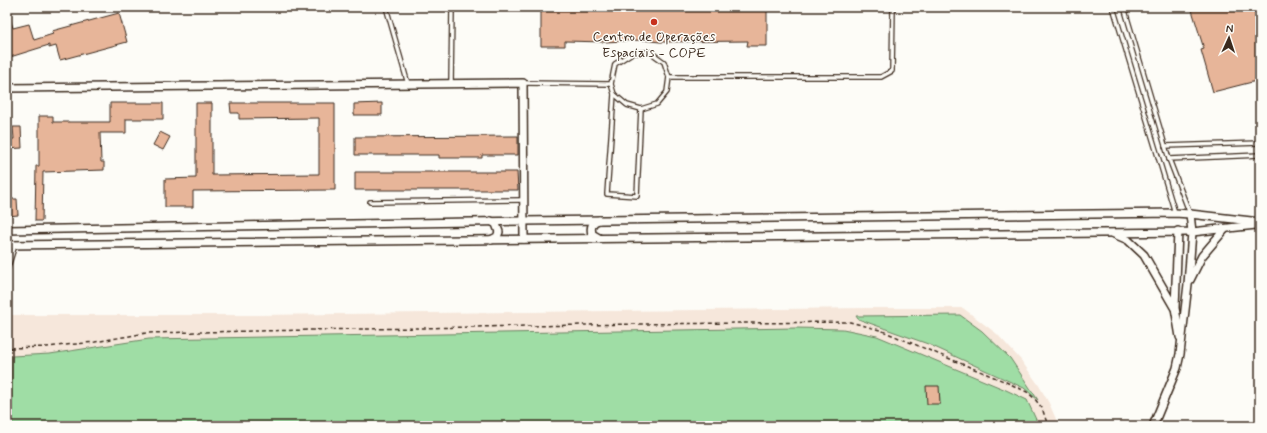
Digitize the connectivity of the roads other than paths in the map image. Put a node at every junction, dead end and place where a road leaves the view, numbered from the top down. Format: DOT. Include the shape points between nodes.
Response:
graph roads {
  1 [pos="386,7"];
  2 [pos="452,7"];
  3 [pos="893,7"];
  4 [pos="1113,7"];
  5 [pos="1124,7"];
  6 [pos="669,77"];
  7 [pos="523,83"];
  8 [pos="408,84"];
  9 [pos="451,84"];
  10 [pos="611,84"];
  11 [pos="7,88"];
  12 [pos="614,94"];
  13 [pos="641,109"];
  14 [pos="1260,143"];
  15 [pos="1165,146"];
  16 [pos="1260,155"];
  17 [pos="1169,159"];
  18 [pos="524,200"];
  19 [pos="370,202"];
  20 [pos="1175,213"];
  21 [pos="1190,214"];
  22 [pos="599,220"];
  23 [pos="491,221"];
  24 [pos="523,221"];
  25 [pos="1260,223"];
  26 [pos="1225,229"];
  27 [pos="7,230"];
  28 [pos="1178,231"];
  29 [pos="1192,232"];
  30 [pos="1110,233"];
  31 [pos="600,238"];
  32 [pos="524,239"];
  33 [pos="491,240"];
  34 [pos="7,245"];
  35 [pos="15,245"];
  36 [pos="7,270"];
  37 [pos="1188,284"];
  38 [pos="1175,308"];
  39 [pos="1181,343"];
  40 [pos="1153,426"];
  1 -- 8 [label="lane"];
  2 -- 9 [label="lane"];
  3 -- 6 [label="lane" via="892,70 881,77"];
  4 -- 20 [label="lane"];
  5 -- 15 [label="lane"];
  6 -- 10 [label="lane" via="664,62 650,52 632,53 615,64"];
  6 -- 13 [label="lane" via="667,92 658,104"];
  7 -- 9 [label="street"];
  7 -- 10 [label="lane"];
  7 -- 18 [label="street"];
  8 -- 9 [label="street"];
  8 -- 11 [label="street"];
  10 -- 12 [label="lane"];
  12 -- 13 [label="lane" via="627,105"];
  12 -- 13 [label="lane" via="607,194 637,196"];
  14 -- 15 [label="lane"];
  15 -- 17 [label="lane"];
  16 -- 17 [label="lane"];
  17 -- 21 [label="lane"];
  18 -- 19 [label="lane"];
  18 -- 24 [label="street"];
  20 -- 21 [label="street"];
  20 -- 22 [label="street"];
  21 -- 25 [label="street"];
  21 -- 29 [label="street"];
  22 -- 24 [label="street"];
  22 -- 31 [label="street" via="594,223 591,231 594,236"];
  23 -- 24 [label="street"];
  23 -- 27 [label="street"];
  23 -- 33 [label="street" via="496,224 499,232 497,237"];
  24 -- 32 [label="street"];
  25 -- 26 [label="street"];
  26 -- 29 [label="street"];
  26 -- 37 [label="street" via="1202,256"];
  28 -- 29 [label="street"];
  28 -- 30 [label="street"];
  28 -- 38 [label="street"];
  29 -- 37 [label="street"];
  30 -- 31 [label="street"];
  30 -- 38 [label="street" via="1128,240 1144,255"];
  31 -- 32 [label="street"];
  32 -- 33 [label="street"];
  33 -- 35 [label="street"];
  34 -- 35 [label="street"];
  35 -- 36 [label="lane"];
  37 -- 39 [label="street"];
  38 -- 39 [label="street"];
  39 -- 40 [label="street" via="1177,368"];
}
